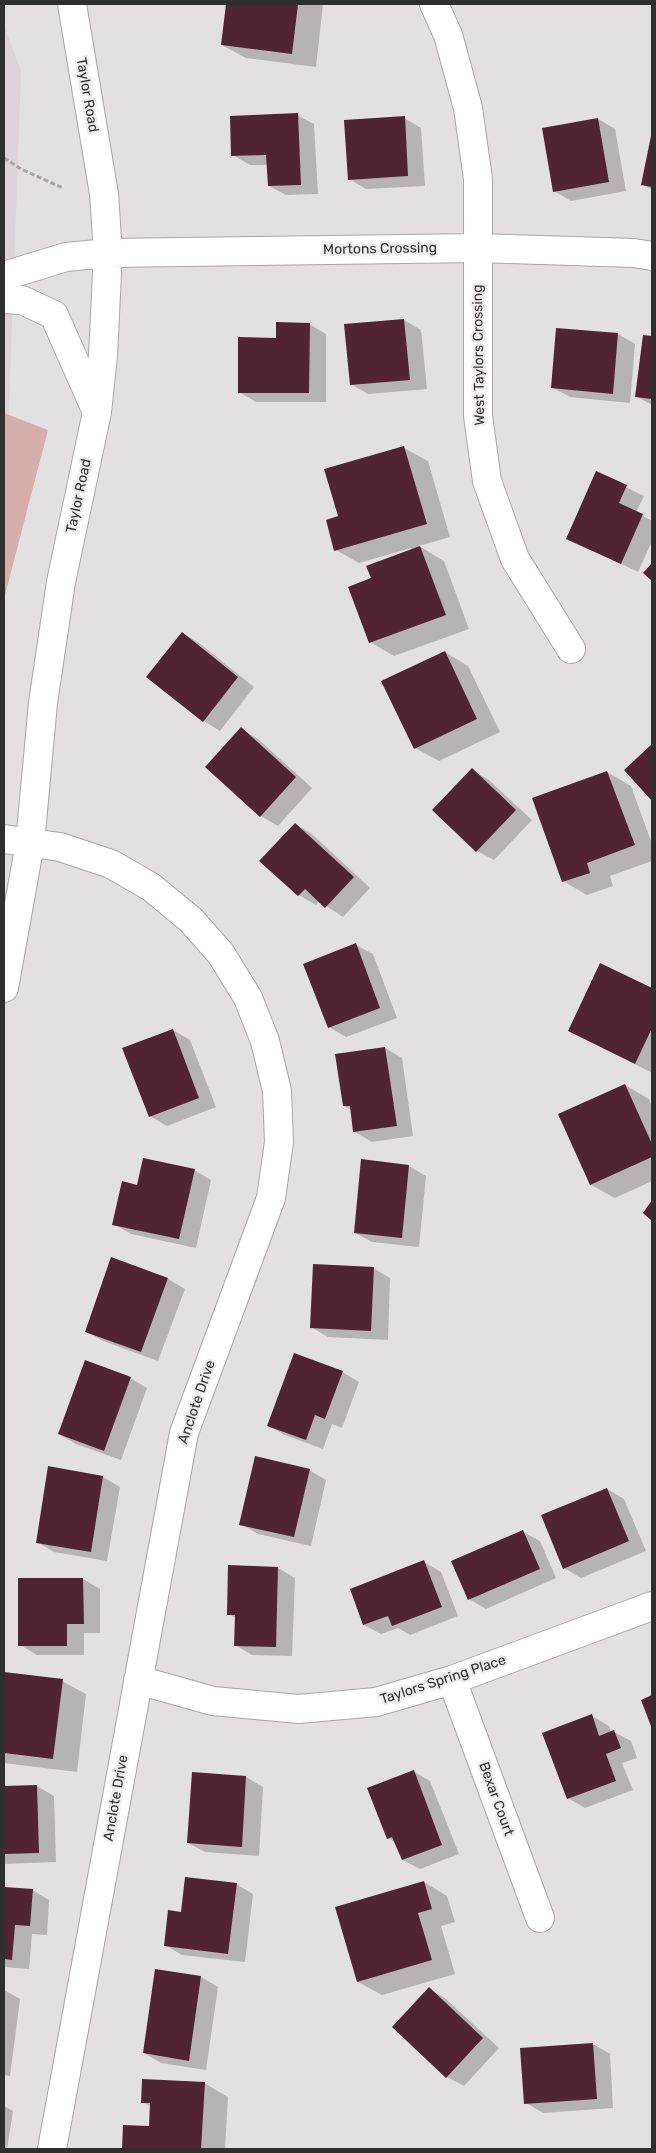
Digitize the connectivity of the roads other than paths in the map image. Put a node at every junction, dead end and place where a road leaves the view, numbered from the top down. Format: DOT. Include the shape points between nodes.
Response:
graph roads {
  1 [pos="72,4"];
  2 [pos="434,4"];
  3 [pos="478,248"];
  4 [pos="108,253"];
  5 [pos="652,256"];
  6 [pos="4,276"];
  7 [pos="4,299"];
  8 [pos="97,412"];
  9 [pos="571,649"];
  10 [pos="17,841"];
  11 [pos="4,988"];
  12 [pos="652,1606"];
  13 [pos="138,1680"];
  14 [pos="452,1680"];
  15 [pos="540,1918"];
  16 [pos="52,2149"];
  1 -- 4 [label="street, Taylor Road" via="104,194"];
  2 -- 3 [label="street, West Taylors Crossing" via="448,35 468,108 478,179"];
  3 -- 4 [label="street, Mortons Crossing"];
  3 -- 5 [label="street, Mortons Crossing"];
  3 -- 9 [label="street, West Taylors Crossing" via="478,416 487,481 515,559"];
  4 -- 6 [label="street, Mortons Crossing" via="66,257"];
  4 -- 8 [label="street, Taylor Road"];
  7 -- 8 [label="street" via="22,300 54,316"];
  8 -- 10 [label="street, Taylor Road" via="60,591"];
  10 -- 11 [label="street, Taylor Road"];
  10 -- 13 [label="street, Anclote Drive" via="60,847 111,864 151,887 191,920 221,954 248,998 265,1041 277,1091 279,1142 271,1198 184,1433"];
  12 -- 14 [label="street, Taylors Spring Place"];
  13 -- 14 [label="street, Taylors Spring Place" via="213,1701 298,1709 376,1702"];
  13 -- 16 [label="street, Anclote Drive"];
  14 -- 15 [label="street, Bexar Court"];
}
